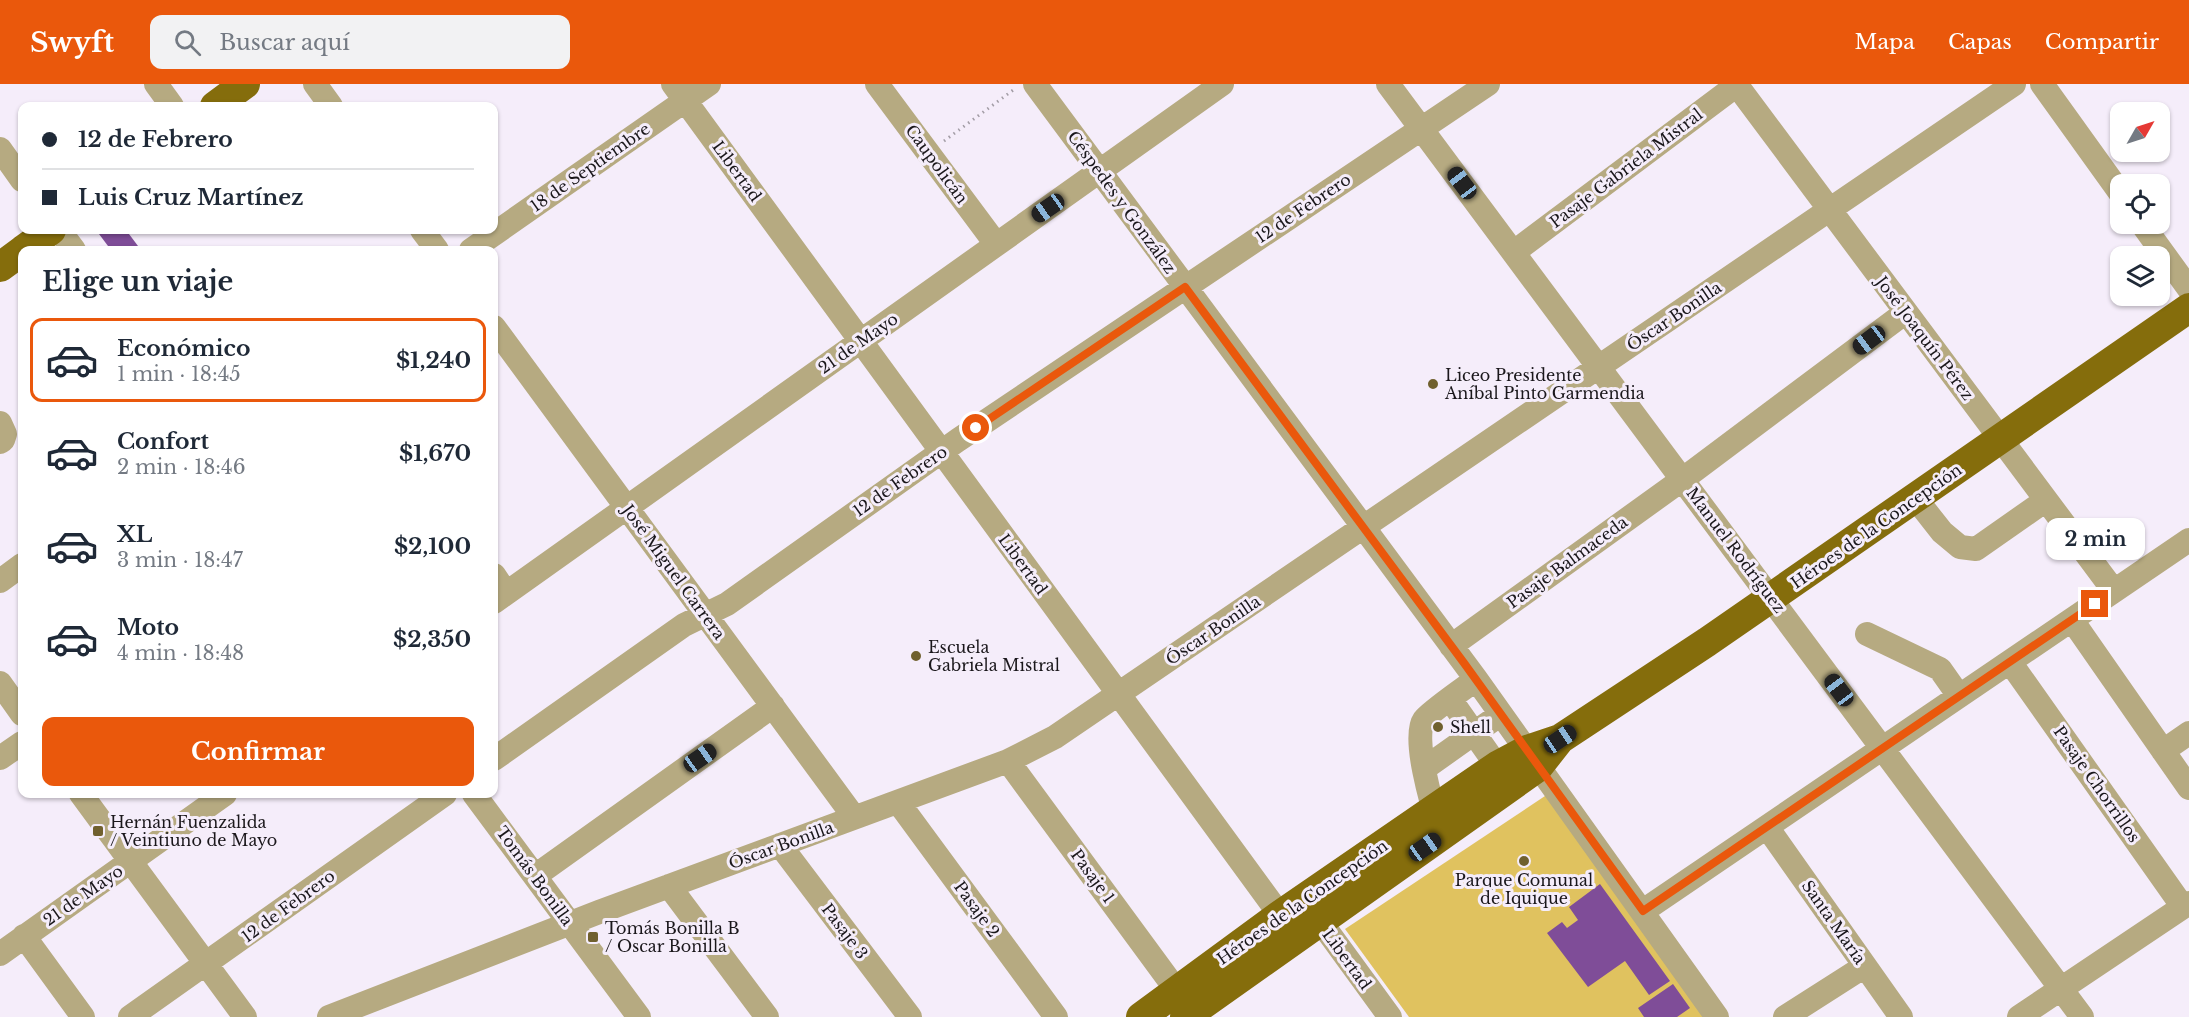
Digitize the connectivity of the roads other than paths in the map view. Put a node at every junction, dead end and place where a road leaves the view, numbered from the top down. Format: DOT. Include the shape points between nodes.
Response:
graph roads {
  1 [pos="156,84"];
  2 [pos="245,84"];
  3 [pos="315,84"];
  4 [pos="709,84"];
  5 [pos="877,84"];
  6 [pos="1035,84"];
  7 [pos="1388,84"];
  8 [pos="1488,84"];
  9 [pos="2014,84"];
  10 [pos="2042,84"];
  11 [pos="1744,87"];
  12 [pos="1207,88"];
  13 [pos="680,92"];
  14 [pos="169,102"];
  15 [pos="220,102"];
  16 [pos="328,102"];
  17 [pos="1422,128"];
  18 [pos="0,149"];
  19 [pos="1100,171"];
  20 [pos="18,174"];
  21 [pos="2110,179"];
  22 [pos="1830,210"];
  23 [pos="498,230"];
  24 [pos="45,234"];
  25 [pos="492,234"];
  26 [pos="2149,234"];
  27 [pos="996,244"];
  28 [pos="29,246"];
  29 [pos="476,246"];
  30 [pos="1514,252"];
  31 [pos="18,254"];
  32 [pos="0,267"];
  33 [pos="1185,287"];
  34 [pos="2189,289"];
  35 [pos="2189,308"];
  36 [pos="1906,312"];
  37 [pos="498,332"];
  38 [pos="860,340"];
  39 [pos="1599,367"];
  40 [pos="0,423"];
  41 [pos="2001,439"];
  42 [pos="0,442"];
  43 [pos="940,452"];
  44 [pos="1683,479"];
  45 [pos="1916,499"];
  46 [pos="2046,500"];
  47 [pos="626,507"];
  48 [pos="1364,528"];
  49 [pos="2189,540"];
  50 [pos="18,568"];
  51 [pos="0,581"];
  52 [pos="498,590"];
  53 [pos="2114,591"];
  54 [pos="1772,599"];
  55 [pos="705,615"];
  56 [pos="2072,620"];
  57 [pos="1867,634"];
  58 [pos="1451,646"];
  59 [pos="2010,662"];
  60 [pos="1476,679"];
  61 [pos="0,683"];
  62 [pos="1118,694"];
  63 [pos="1959,696"];
  64 [pos="1450,699"];
  65 [pos="773,706"];
  66 [pos="18,708"];
  67 [pos="1501,714"];
  68 [pos="2189,733"];
  69 [pos="1475,734"];
  70 [pos="18,746"];
  71 [pos="1883,748"];
  72 [pos="2163,751"];
  73 [pos="498,756"];
  74 [pos="0,758"];
  75 [pos="1533,758"];
  76 [pos="1008,761"];
  77 [pos="18,763"];
  78 [pos="1497,766"];
  79 [pos="1425,768"];
  80 [pos="0,776"];
  81 [pos="2189,788"];
  82 [pos="84,798"];
  83 [pos="219,798"];
  84 [pos="439,798"];
  85 [pos="477,798"];
  86 [pos="898,802"];
  87 [pos="854,818"];
  88 [pos="1438,822"];
  89 [pos="1767,826"];
  90 [pos="780,845"];
  91 [pos="130,861"];
  92 [pos="535,876"];
  93 [pos="669,886"];
  94 [pos="2186,905"];
  95 [pos="1643,911"];
  96 [pos="1280,915"];
  97 [pos="1320,921"];
  98 [pos="570,923"];
  99 [pos="24,936"];
  100 [pos="0,954"];
  101 [pos="207,965"];
  102 [pos="1865,966"];
  103 [pos="2061,989"];
  104 [pos="1181,1004"];
  105 [pos="83,1017"];
  106 [pos="130,1017"];
  107 [pos="245,1017"];
  108 [pos="329,1017"];
  109 [pos="639,1017"];
  110 [pos="767,1017"];
  111 [pos="910,1017"];
  112 [pos="1056,1017"];
  113 [pos="1141,1017"];
  114 [pos="1390,1017"];
  115 [pos="1718,1017"];
  116 [pos="1785,1017"];
  117 [pos="1901,1017"];
  118 [pos="2019,1017"];
  119 [pos="2082,1017"];
  1 -- 14 [label="street"];
  2 -- 15 [label="main road"];
  3 -- 16 [label="street"];
  4 -- 13 [label="street, 18 de Septiembre"];
  5 -- 27 [label="street, Caupolicán"];
  6 -- 19 [label="street, Céspedes y González"];
  7 -- 17 [label="street, Manuel Rodríguez"];
  8 -- 17 [label="street, 12 de Febrero"];
  9 -- 22 [label="street, Óscar Bonilla"];
  10 -- 21 [label="street"];
  11 -- 22 [label="street, José Joaquín Pérez"];
  11 -- 30 [label="street, Pasaje Gabriela Mistral"];
  12 -- 19 [label="street, 21 de Mayo"];
  13 -- 23 [label="street, 18 de Septiembre"];
  13 -- 38 [label="street, Libertad"];
  17 -- 30 [label="street, Manuel Rodríguez"];
  17 -- 33 [label="street, 12 de Febrero"];
  18 -- 20 [label="street"];
  19 -- 27 [label="street, 21 de Mayo"];
  19 -- 33 [label="street, Céspedes y González"];
  22 -- 36 [label="street, José Joaquín Pérez"];
  22 -- 39 [label="street, Óscar Bonilla"];
  24 -- 28 [label="main road"];
  25 -- 29 [label="street, 18 de Septiembre"];
  26 -- 34 [label="street"];
  27 -- 38 [label="street, 21 de Mayo"];
  30 -- 39 [label="street, Manuel Rodríguez"];
  31 -- 32 [label="main road"];
  33 -- 43 [label="street, 12 de Febrero"];
  33 -- 48 [label="street, Céspedes y González"];
  35 -- 41 [label="main road, Héroes de la Concepción"];
  36 -- 41 [label="street, José Joaquín Pérez"];
  36 -- 44 [label="street, Pasaje Balmaceda"];
  37 -- 47 [label="street, José Miguel Carrera"];
  38 -- 43 [label="street, Libertad"];
  38 -- 47 [label="street, 21 de Mayo"];
  39 -- 44 [label="street, Manuel Rodríguez"];
  39 -- 48 [label="street, Óscar Bonilla"];
  40 -- 42 [label="street" via="4,434"];
  41 -- 45 [label="main road, Héroes de la Concepción"];
  41 -- 46 [label="street, José Joaquín Pérez"];
  43 -- 55 [label="street, 12 de Febrero" via="727,604"];
  43 -- 62 [label="street, Libertad"];
  44 -- 54 [label="street, Manuel Rodríguez"];
  44 -- 58 [label="street, Pasaje Balmaceda"];
  45 -- 46 [label="street" via="1942,532 1960,547 1976,549"];
  45 -- 54 [label="main road, Héroes de la Concepción"];
  46 -- 53 [label="street, José Joaquín Pérez"];
  47 -- 52 [label="street, 21 de Mayo"];
  47 -- 55 [label="street, José Miguel Carrera"];
  48 -- 58 [label="street, Céspedes y González"];
  48 -- 62 [label="street, Óscar Bonilla"];
  49 -- 53 [label="street"];
  50 -- 51 [label="street"];
  53 -- 56 [label="street"];
  54 -- 71 [label="street, Manuel Rodríguez"];
  54 -- 75 [label="main road, Héroes de la Concepción"];
  55 -- 65 [label="street, José Miguel Carrera"];
  55 -- 73 [label="street, 12 de Febrero" via="684,624"];
  56 -- 59 [label="street"];
  56 -- 72 [label="street"];
  57 -- 63 [label="street" via="1940,669"];
  58 -- 60 [label="street, Céspedes y González"];
  59 -- 63 [label="street"];
  59 -- 94 [label="street, Pasaje Chorrillos"];
  60 -- 64 [label="street"];
  60 -- 67 [label="street, Céspedes y González"];
  61 -- 66 [label="street"];
  62 -- 76 [label="street, Óscar Bonilla" via="1055,737"];
  62 -- 96 [label="street, Libertad"];
  63 -- 71 [label="street"];
  64 -- 69 [label="street"];
  64 -- 79 [label="street" via="1422,726 1419,740"];
  65 -- 87 [label="street, José Miguel Carrera"];
  65 -- 92 [label="street"];
  67 -- 69 [label="street"];
  67 -- 75 [label="street, Céspedes y González"];
  68 -- 72 [label="street"];
  69 -- 78 [label="street"];
  69 -- 79 [label="street"];
  70 -- 74 [label="street"];
  71 -- 89 [label="street"];
  71 -- 103 [label="street, Manuel Rodríguez"];
  72 -- 81 [label="street"];
  75 -- 78 [label="main road, Héroes de la Concepción"];
  75 -- 88 [label="main road, Héroes de la Concepción"];
  75 -- 95 [label="street, Céspedes y González"];
  76 -- 86 [label="street, Óscar Bonilla"];
  76 -- 104 [label="street, Pasaje 1"];
  77 -- 80 [label="street"];
  78 -- 88 [label="main road, Héroes de la Concepción"];
  79 -- 88 [label="street"];
  82 -- 91 [label="street"];
  83 -- 91 [label="street, 21 de Mayo"];
  84 -- 101 [label="street, 12 de Febrero"];
  85 -- 92 [label="street, Tomás Bonilla"];
  86 -- 87 [label="street, Óscar Bonilla"];
  86 -- 112 [label="street, Pasaje 2"];
  87 -- 90 [label="street, Óscar Bonilla"];
  88 -- 96 [label="main road, Héroes de la Concepción"];
  88 -- 97 [label="main road, Héroes de la Concepción"];
  89 -- 95 [label="street"];
  89 -- 102 [label="street, Santa María"];
  90 -- 93 [label="street, Óscar Bonilla"];
  90 -- 111 [label="street, Pasaje 3"];
  91 -- 99 [label="street, 21 de Mayo"];
  91 -- 101 [label="street"];
  92 -- 98 [label="street, Tomás Bonilla"];
  93 -- 98 [label="street, Óscar Bonilla"];
  93 -- 110 [label="street"];
  94 -- 103 [label="street"];
  95 -- 115 [label="street, Céspedes y González"];
  96 -- 97 [label="street, Libertad"];
  96 -- 104 [label="main road, Héroes de la Concepción"];
  97 -- 104 [label="main road, Héroes de la Concepción"];
  97 -- 114 [label="street, Libertad"];
  98 -- 108 [label="street, Óscar Bonilla"];
  98 -- 109 [label="street, Tomás Bonilla"];
  99 -- 100 [label="street, 21 de Mayo"];
  99 -- 105 [label="street"];
  101 -- 106 [label="street, 12 de Febrero"];
  101 -- 107 [label="street"];
  102 -- 116 [label="street"];
  102 -- 117 [label="street, Santa María"];
  103 -- 118 [label="street"];
  103 -- 119 [label="street, Manuel Rodríguez"];
  104 -- 113 [label="main road, Héroes de la Concepción"];
}
